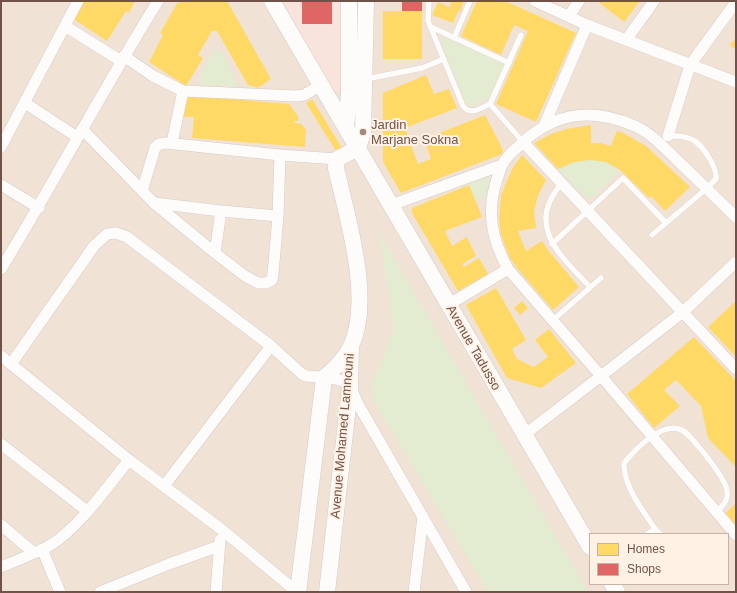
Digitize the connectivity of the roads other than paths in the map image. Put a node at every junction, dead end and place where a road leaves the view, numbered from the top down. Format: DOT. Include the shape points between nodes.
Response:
graph roads {
  1 [pos="78,1"];
  2 [pos="158,1"];
  3 [pos="272,1"];
  4 [pos="349,1"];
  5 [pos="366,1"];
  6 [pos="430,1"];
  7 [pos="470,1"];
  8 [pos="535,1"];
  9 [pos="579,1"];
  10 [pos="654,1"];
  11 [pos="736,2"];
  12 [pos="570,16"];
  13 [pos="587,25"];
  14 [pos="65,26"];
  15 [pos="431,27"];
  16 [pos="521,35"];
  17 [pos="454,38"];
  18 [pos="626,40"];
  19 [pos="122,58"];
  20 [pos="444,59"];
  21 [pos="508,63"];
  22 [pos="690,65"];
  23 [pos="365,79"];
  24 [pos="736,82"];
  25 [pos="321,85"];
  26 [pos="183,91"];
  27 [pos="25,103"];
  28 [pos="490,104"];
  29 [pos="544,126"];
  30 [pos="346,128"];
  31 [pos="79,133"];
  32 [pos="664,140"];
  33 [pos="523,142"];
  34 [pos="172,143"];
  35 [pos="1,147"];
  36 [pos="358,148"];
  37 [pos="280,155"];
  38 [pos="338,159"];
  39 [pos="502,165"];
  40 [pos="562,183"];
  41 [pos="1,185"];
  42 [pos="706,189"];
  43 [pos="142,191"];
  44 [pos="154,203"];
  45 [pos="391,205"];
  46 [pos="38,208"];
  47 [pos="221,211"];
  48 [pos="588,211"];
  49 [pos="278,216"];
  50 [pos="736,217"];
  51 [pos="666,223"];
  52 [pos="652,235"];
  53 [pos="552,244"];
  54 [pos="215,254"];
  55 [pos="736,262"];
  56 [pos="1,269"];
  57 [pos="508,269"];
  58 [pos="600,278"];
  59 [pos="590,287"];
  60 [pos="448,305"];
  61 [pos="682,312"];
  62 [pos="553,320"];
  63 [pos="271,346"];
  64 [pos="351,346"];
  65 [pos="1,356"];
  66 [pos="11,364"];
  67 [pos="736,369"];
  68 [pos="602,376"];
  69 [pos="324,378"];
  70 [pos="350,388"];
  71 [pos="524,435"];
  72 [pos="653,436"];
  73 [pos="1,444"];
  74 [pos="129,460"];
  75 [pos="164,486"];
  76 [pos="87,511"];
  77 [pos="717,512"];
  78 [pos="423,517"];
  79 [pos="1,525"];
  80 [pos="221,529"];
  81 [pos="655,529"];
  82 [pos="649,533"];
  83 [pos="659,533"];
  84 [pos="731,533"];
  85 [pos="589,545"];
  86 [pos="219,546"];
  87 [pos="38,551"];
  88 [pos="1,567"];
  89 [pos="60,592"];
  90 [pos="100,592"];
  91 [pos="216,592"];
  92 [pos="298,592"];
  93 [pos="327,592"];
  94 [pos="414,592"];
  95 [pos="466,592"];
  1 -- 14 [label="street"];
  2 -- 19 [label="street"];
  3 -- 25 [label="street, Avenue Tadusso"];
  4 -- 30 [label="street" via="349,94"];
  5 -- 23 [label="street"];
  6 -- 15 [label="lane" via="428,21"];
  7 -- 17 [label="lane"];
  8 -- 12 [label="street"];
  9 -- 12 [label="street"];
  10 -- 18 [label="street"];
  11 -- 22 [label="street"];
  12 -- 13 [label="street"];
  13 -- 18 [label="street"];
  13 -- 29 [label="street"];
  14 -- 19 [label="street"];
  14 -- 27 [label="street"];
  15 -- 17 [label="lane"];
  15 -- 20 [label="lane"];
  16 -- 21 [label="lane"];
  17 -- 21 [label="lane"];
  18 -- 22 [label="street"];
  19 -- 26 [label="street"];
  19 -- 31 [label="street"];
  20 -- 23 [label="lane" via="422,68"];
  20 -- 28 [label="lane" via="465,109 472,112"];
  21 -- 28 [label="lane"];
  22 -- 24 [label="street"];
  22 -- 32 [label="street"];
  23 -- 36 [label="street" via="364,132"];
  25 -- 26 [label="street" via="304,95 296,96"];
  25 -- 30 [label="street, Avenue Tadusso"];
  26 -- 34 [label="street"];
  27 -- 31 [label="street"];
  27 -- 35 [label="street"];
  28 -- 33 [label="lane"];
  29 -- 32 [label="street" via="572,116 590,114 634,126"];
  29 -- 33 [label="street"];
  30 -- 36 [label="street, Avenue Tadusso"];
  31 -- 43 [label="street"];
  31 -- 46 [label="street"];
  32 -- 42 [label="street"];
  32 -- 42 [label="lane" via="684,137 694,141 708,157 716,179"];
  33 -- 39 [label="street"];
  33 -- 40 [label="street"];
  34 -- 37 [label="street"];
  34 -- 43 [label="street" via="159,144 155,148"];
  36 -- 38 [label="street"];
  36 -- 45 [label="street, Avenue Tadusso"];
  37 -- 38 [label="street"];
  37 -- 49 [label="street"];
  38 -- 64 [label="street" via="336,168 359,280 360,305 357,329"];
  39 -- 45 [label="street"];
  39 -- 57 [label="street" via="494,189 491,210 493,234"];
  40 -- 48 [label="street"];
  40 -- 53 [label="lane" via="551,197 547,211 546,226"];
  41 -- 46 [label="street"];
  42 -- 50 [label="street"];
  42 -- 51 [label="lane"];
  43 -- 44 [label="street"];
  44 -- 47 [label="street"];
  44 -- 54 [label="street"];
  45 -- 60 [label="street, Avenue Tadusso"];
  46 -- 56 [label="street"];
  47 -- 49 [label="street"];
  47 -- 54 [label="street"];
  48 -- 51 [label="lane" via="623,178"];
  48 -- 53 [label="lane"];
  48 -- 61 [label="street"];
  49 -- 54 [label="street" via="272,280 258,283"];
  51 -- 52 [label="lane"];
  53 -- 59 [label="lane"];
  55 -- 61 [label="street"];
  57 -- 60 [label="street"];
  57 -- 62 [label="street"];
  58 -- 59 [label="lane"];
  59 -- 62 [label="lane"];
  60 -- 71 [label="street, Avenue Tadusso"];
  61 -- 67 [label="street"];
  61 -- 68 [label="street"];
  62 -- 68 [label="street"];
  63 -- 66 [label="street" via="127,237 111,233 103,236 94,246"];
  63 -- 69 [label="street" via="302,374"];
  63 -- 75 [label="street"];
  64 -- 69 [label="street, Avenue Mohamed Lamnouni" via="337,366"];
  64 -- 70 [label="street, Avenue Mohamed Lamnouni"];
  65 -- 66 [label="street"];
  66 -- 74 [label="street"];
  68 -- 71 [label="street"];
  68 -- 72 [label="street"];
  69 -- 70 [label="street" via="340,380"];
  69 -- 92 [label="street, Avenue Mohamed Lamnouni"];
  70 -- 78 [label="street"];
  70 -- 93 [label="street, Avenue Mohamed Lamnouni"];
  71 -- 85 [label="street, Avenue Tadusso"];
  72 -- 77 [label="street"];
  72 -- 77 [label="lane" via="665,430 679,430 694,441 718,472 728,491 726,503"];
  72 -- 81 [label="lane" via="634,451 624,463 623,470 630,490"];
  73 -- 76 [label="street"];
  74 -- 75 [label="street"];
  74 -- 76 [label="street"];
  75 -- 80 [label="street"];
  76 -- 87 [label="street" via="63,536"];
  77 -- 84 [label="street"];
  78 -- 94 [label="street"];
  78 -- 95 [label="street"];
  79 -- 87 [label="street"];
  80 -- 86 [label="street"];
  80 -- 92 [label="street"];
  81 -- 82 [label="lane"];
  81 -- 83 [label="lane"];
  86 -- 90 [label="street"];
  86 -- 91 [label="street"];
  87 -- 88 [label="street"];
  87 -- 89 [label="street"];
}
